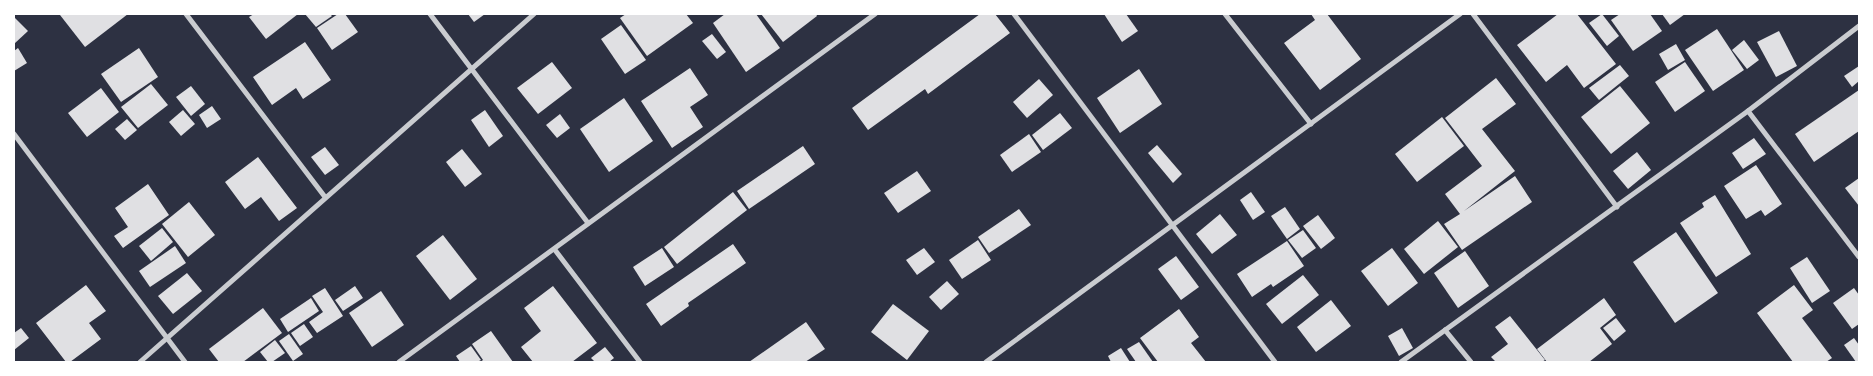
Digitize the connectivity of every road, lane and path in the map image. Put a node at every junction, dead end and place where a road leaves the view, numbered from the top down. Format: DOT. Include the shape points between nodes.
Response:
graph roads {
  1 [pos="186,14"];
  2 [pos="430,14"];
  3 [pos="534,14"];
  4 [pos="875,14"];
  5 [pos="1014,14"];
  6 [pos="1225,14"];
  7 [pos="1460,14"];
  8 [pos="1473,14"];
  9 [pos="1859,26"];
  10 [pos="471,68"];
  11 [pos="1748,111"];
  12 [pos="1311,124"];
  13 [pos="14,134"];
  14 [pos="325,197"];
  15 [pos="1617,207"];
  16 [pos="588,223"];
  17 [pos="1173,226"];
  18 [pos="555,250"];
  19 [pos="1859,258"];
  20 [pos="1445,330"];
  21 [pos="167,337"];
  22 [pos="406,360"];
  23 [pos="140,362"];
  24 [pos="184,362"];
  25 [pos="399,362"];
  26 [pos="640,362"];
  27 [pos="986,362"];
  28 [pos="1275,362"];
  29 [pos="1401,362"];
  30 [pos="1471,362"];
  1 -- 14 [label="street"];
  2 -- 10 [label="street"];
  3 -- 10 [label="street"];
  4 -- 16 [label="street"];
  5 -- 17 [label="street"];
  6 -- 12 [label="street"];
  7 -- 12 [label="street"];
  8 -- 15 [label="street"];
  9 -- 11 [label="street"];
  10 -- 14 [label="street"];
  10 -- 16 [label="street"];
  11 -- 15 [label="street"];
  11 -- 19 [label="street"];
  12 -- 17 [label="street"];
  13 -- 21 [label="street"];
  14 -- 21 [label="street"];
  15 -- 20 [label="street"];
  16 -- 18 [label="street"];
  17 -- 27 [label="street"];
  17 -- 28 [label="street"];
  18 -- 22 [label="street"];
  18 -- 26 [label="street"];
  20 -- 29 [label="street"];
  20 -- 30 [label="street"];
  21 -- 23 [label="street"];
  21 -- 24 [label="street"];
  22 -- 25 [label="street"];
}
